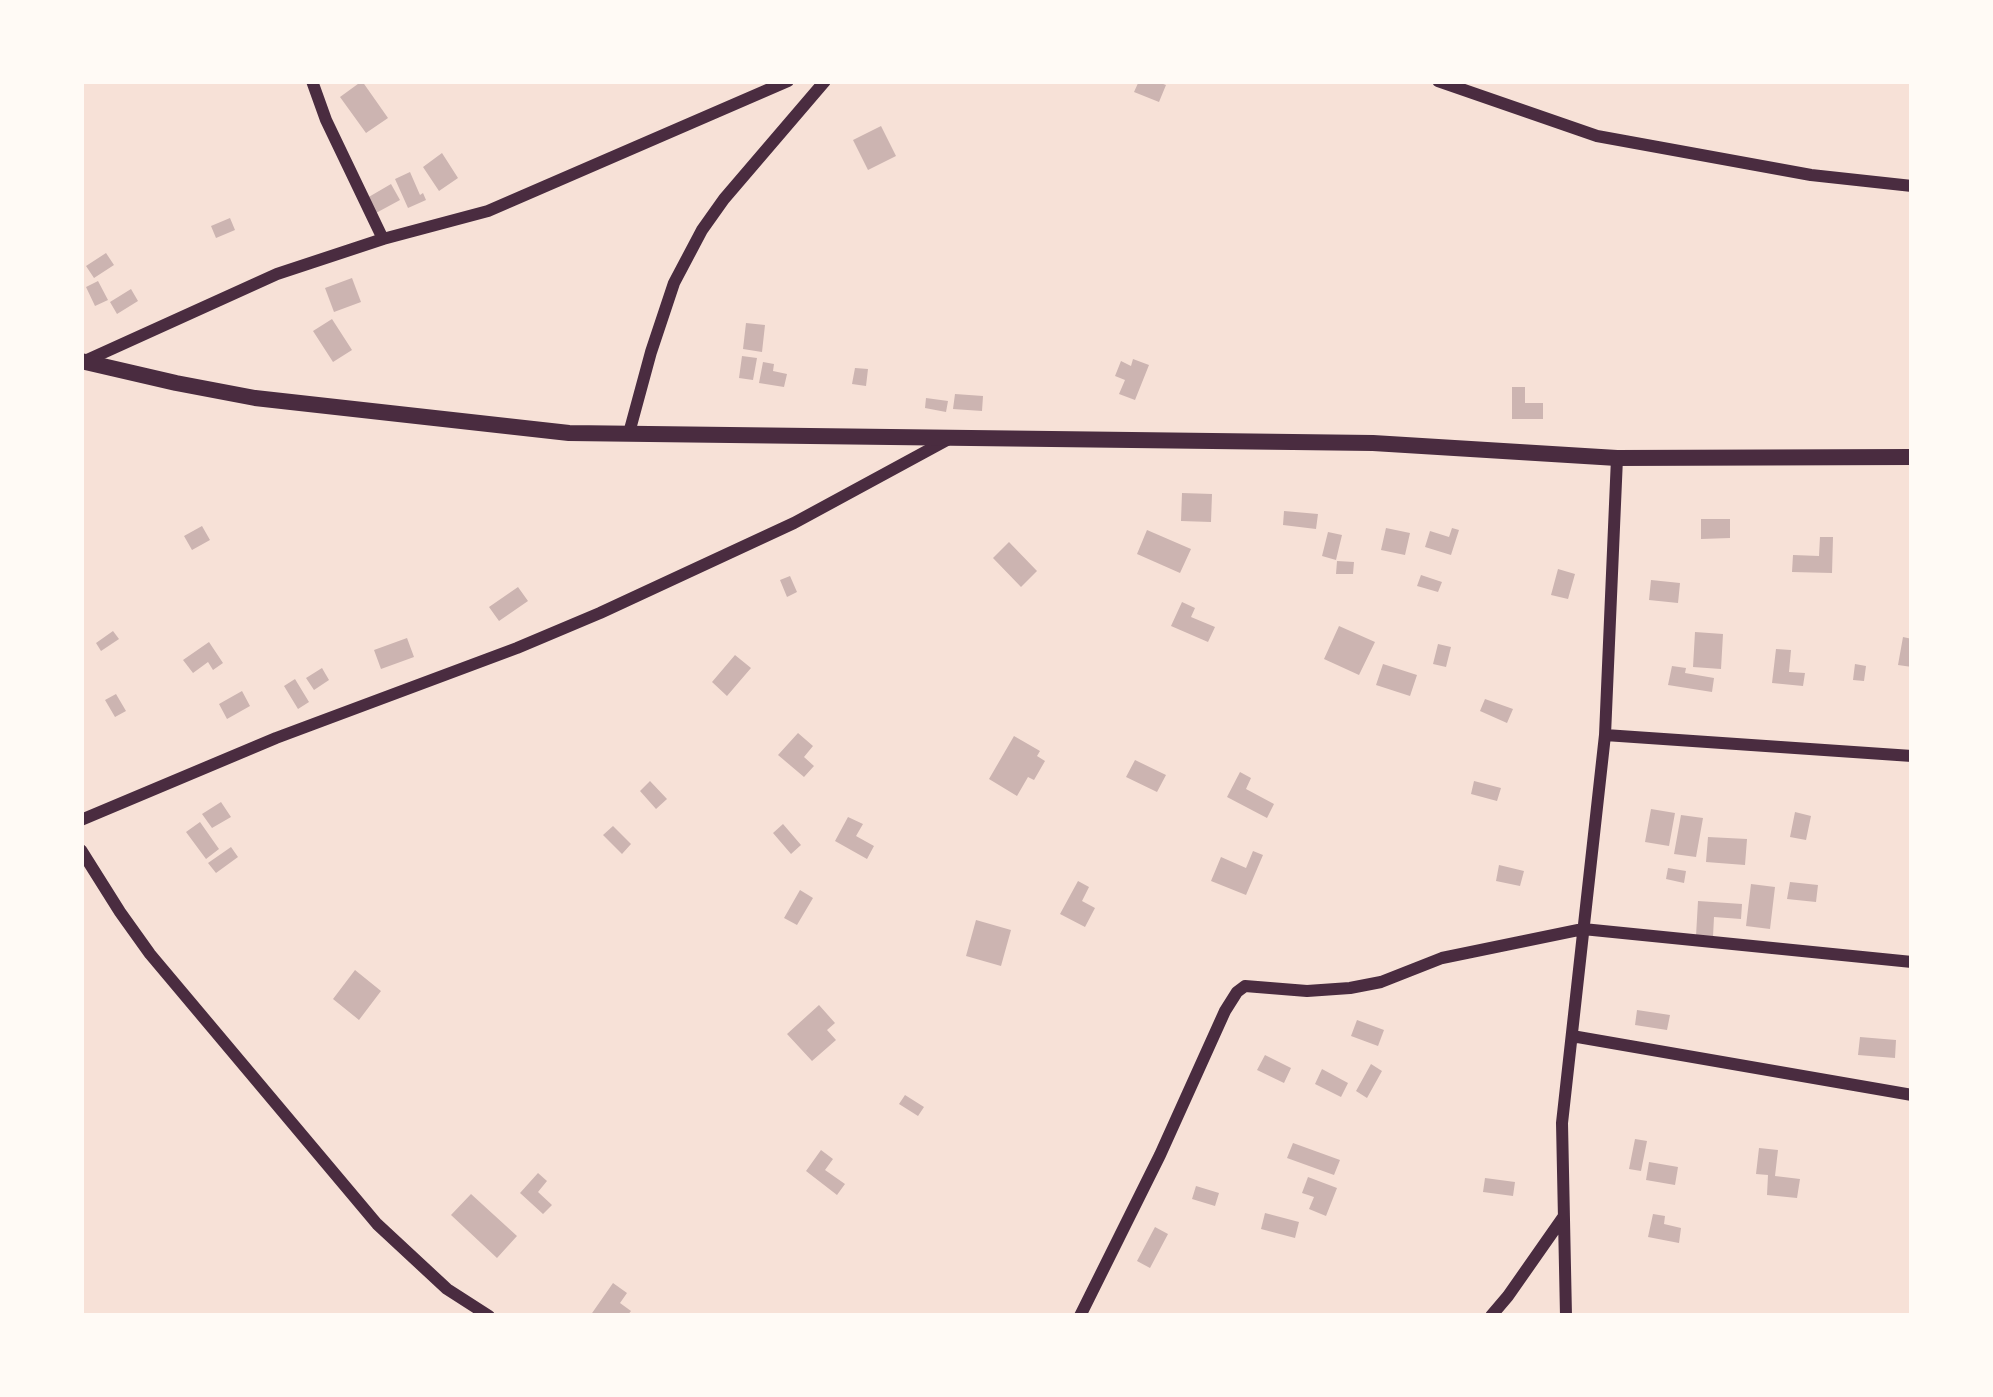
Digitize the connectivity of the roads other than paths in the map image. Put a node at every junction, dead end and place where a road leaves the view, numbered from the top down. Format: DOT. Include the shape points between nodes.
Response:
graph roads {
  1 [pos="312,81"];
  2 [pos="788,81"];
  3 [pos="825,81"];
  4 [pos="1438,81"];
  5 [pos="1912,186"];
  6 [pos="383,239"];
  7 [pos="83,361"];
  8 [pos="628,433"];
  9 [pos="953,437"];
  10 [pos="1912,457"];
  11 [pos="1617,458"];
  12 [pos="1605,735"];
  13 [pos="1912,756"];
  14 [pos="81,820"];
  15 [pos="81,850"];
  16 [pos="1582,929"];
  17 [pos="1912,962"];
  18 [pos="1572,1036"];
  19 [pos="1912,1095"];
  20 [pos="1564,1215"];
  21 [pos="489,1316"];
  22 [pos="1079,1316"];
  23 [pos="1491,1316"];
  24 [pos="1566,1316"];
  1 -- 6 [label="street"];
  2 -- 6 [label="street" via="488,211"];
  3 -- 8 [label="street" via="695,242 674,283"];
  4 -- 5 [label="street" via="1597,136"];
  6 -- 7 [label="street" via="277,274"];
  7 -- 8 [label="street" via="255,398"];
  8 -- 9 [label="street"];
  9 -- 11 [label="street" via="1373,443"];
  9 -- 14 [label="street" via="794,523 600,613"];
  10 -- 11 [label="street"];
  11 -- 12 [label="street"];
  12 -- 13 [label="street"];
  12 -- 16 [label="street"];
  15 -- 21 [label="street" via="150,954 376,1224"];
  16 -- 17 [label="street"];
  16 -- 18 [label="street"];
  16 -- 22 [label="street" via="1442,958 1350,988 1237,992"];
  18 -- 19 [label="street"];
  18 -- 20 [label="street" via="1562,1123"];
  20 -- 23 [label="street"];
  20 -- 24 [label="street"];
}
